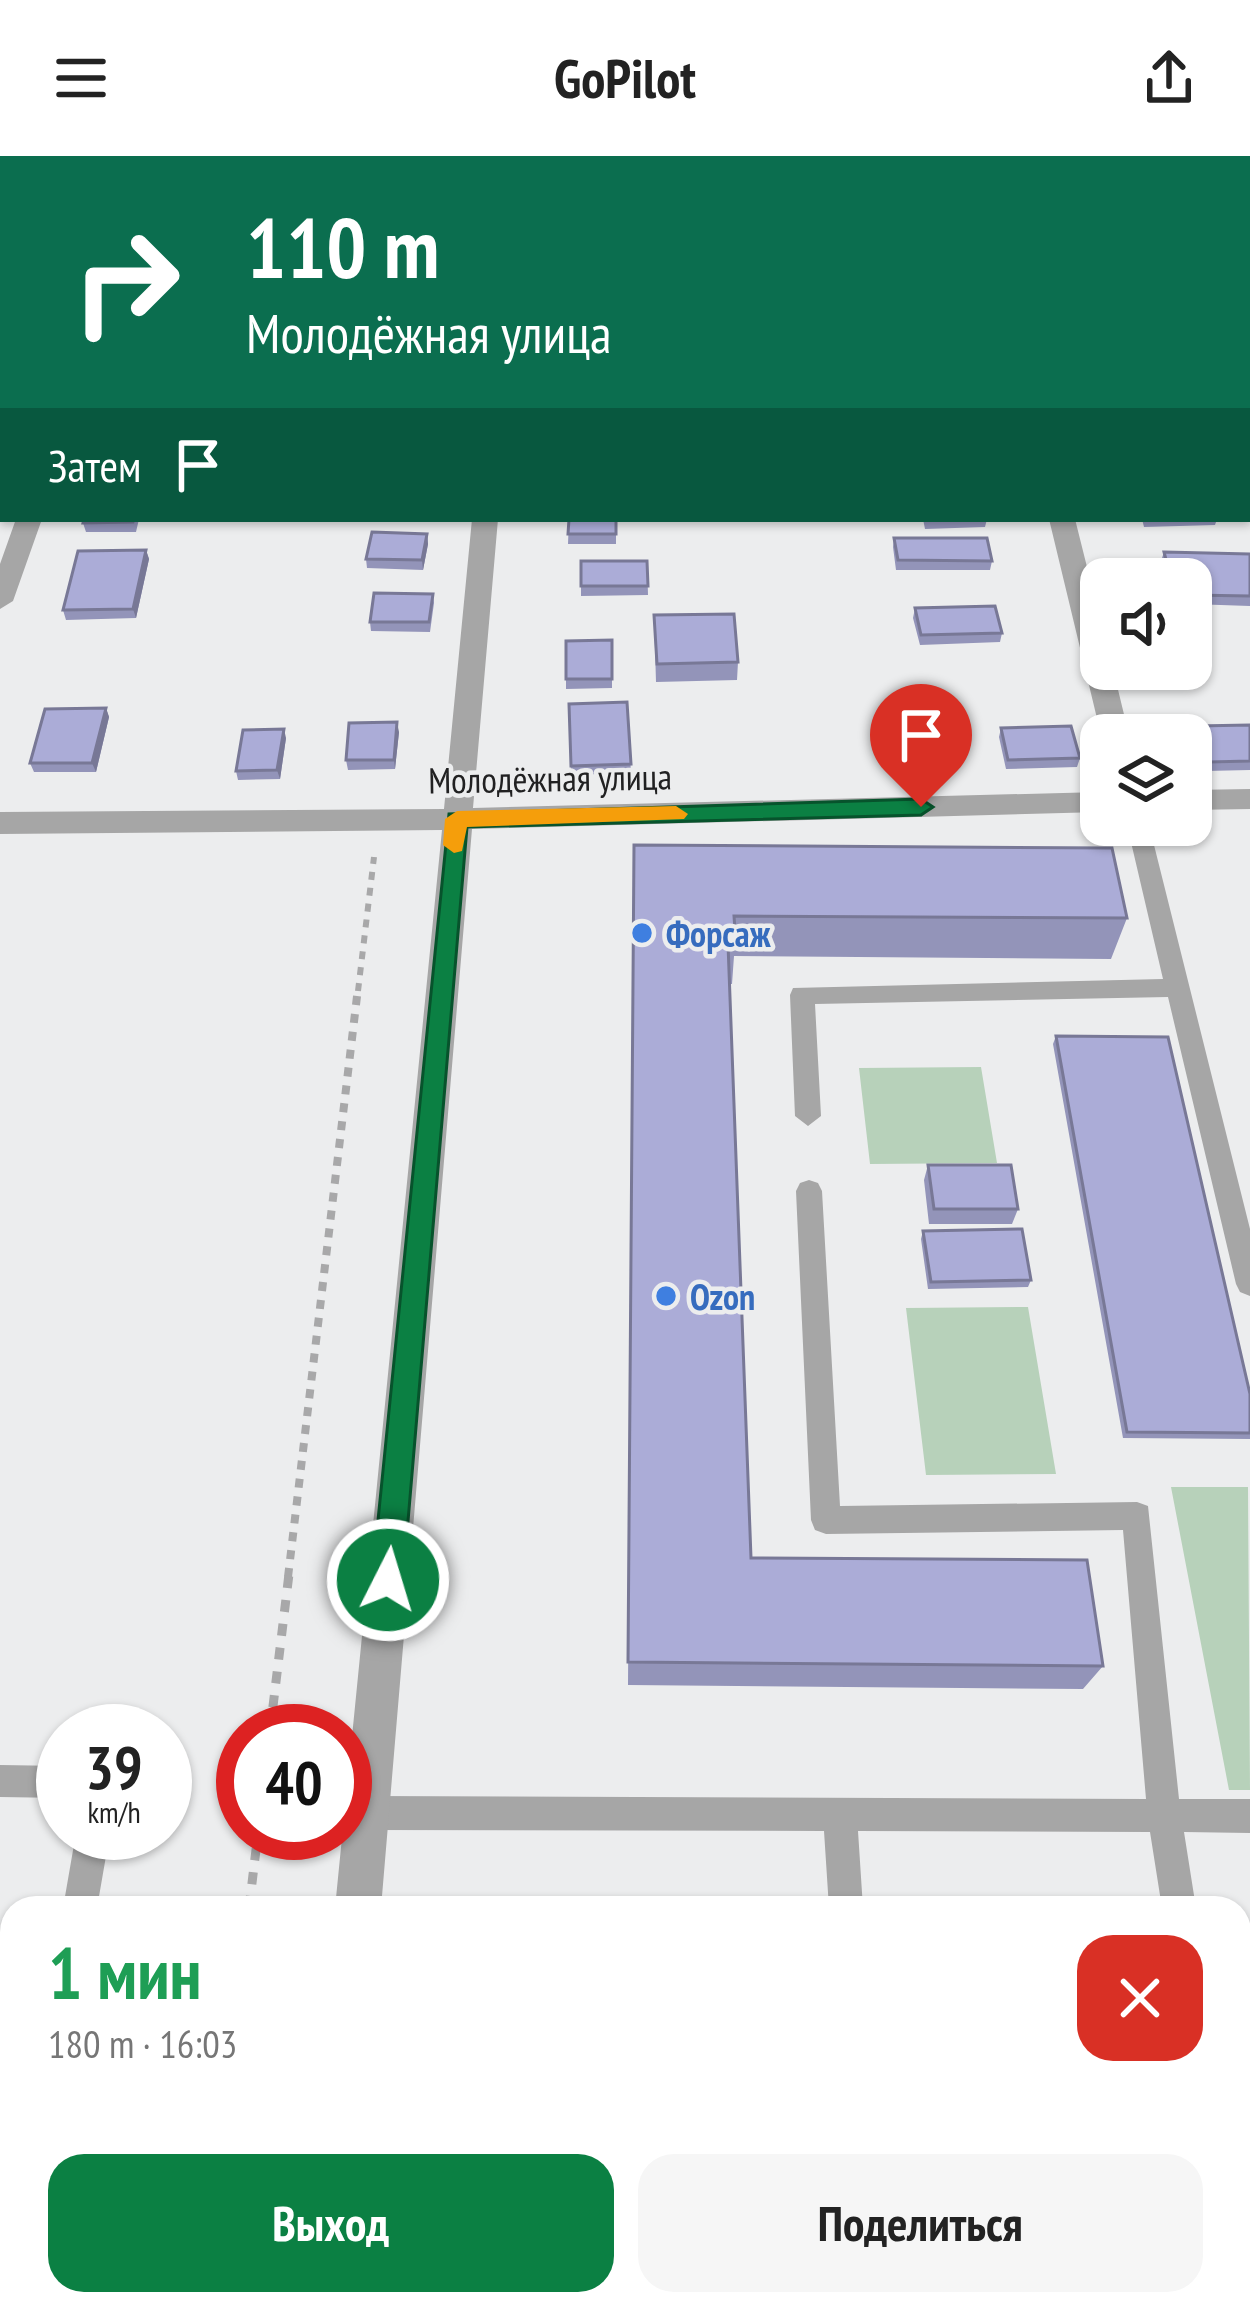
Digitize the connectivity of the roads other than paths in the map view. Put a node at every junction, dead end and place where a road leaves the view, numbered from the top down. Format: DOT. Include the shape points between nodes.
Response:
graph roads {
  1 [pos="28,522"];
  2 [pos="485,522"];
  3 [pos="1063,522"];
  4 [pos="0,601"];
  5 [pos="1110,714"];
  6 [pos="1250,799"];
  7 [pos="1212,800"];
  8 [pos="1080,803"];
  9 [pos="457,819"];
  10 [pos="0,823"];
  11 [pos="1143,846"];
  12 [pos="1178,988"];
  13 [pos="808,1116"];
  14 [pos="809,1191"];
  15 [pos="1250,1284"];
  16 [pos="372,1758"];
  17 [pos="0,1781"];
  18 [pos="36,1782"];
  19 [pos="372,1813"];
  20 [pos="840,1815"];
  21 [pos="1164,1816"];
  22 [pos="1250,1816"];
  23 [pos="88,1860"];
  24 [pos="363,1860"];
  25 [pos="82,1896"];
  26 [pos="359,1896"];
  27 [pos="845,1896"];
  28 [pos="1177,1896"];
  1 -- 4 [label="street"];
  2 -- 9 [label="street"];
  3 -- 5 [label="street"];
  6 -- 7 [label="street"];
  8 -- 9 [label="street, Молодёжная улица"];
  9 -- 10 [label="street, Молодёжная улица"];
  9 -- 16 [label="street"];
  11 -- 12 [label="lane"];
  12 -- 13 [label="lane" via="802,995"];
  12 -- 15 [label="lane"];
  14 -- 21 [label="lane" via="826,1520 1137,1516"];
  17 -- 18 [label="lane"];
  19 -- 20 [label="lane"];
  20 -- 21 [label="lane"];
  20 -- 27 [label="lane"];
  21 -- 22 [label="lane"];
  21 -- 28 [label="lane"];
  23 -- 25 [label="lane"];
  24 -- 26 [label="street"];
}
